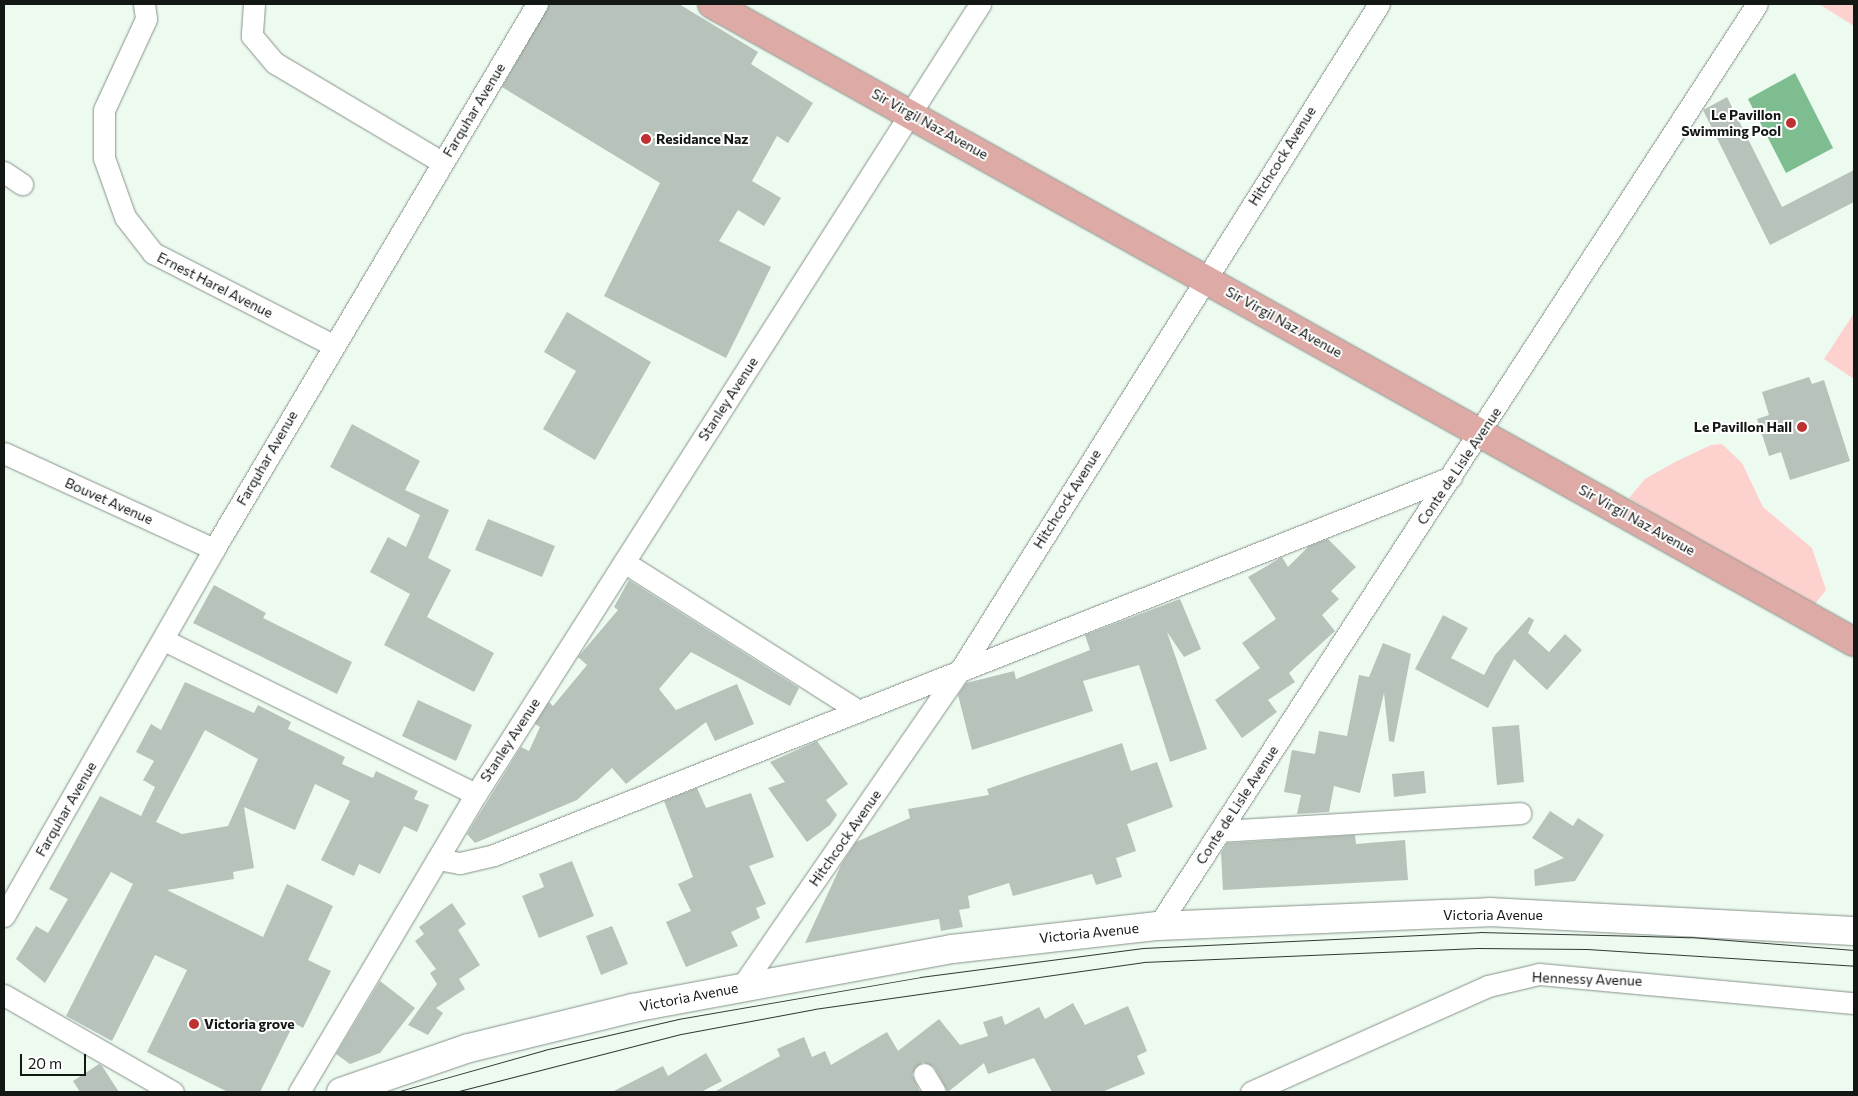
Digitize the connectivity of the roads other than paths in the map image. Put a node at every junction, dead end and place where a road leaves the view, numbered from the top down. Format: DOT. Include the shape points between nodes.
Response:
graph roads {
  1 [pos="144,4"];
  2 [pos="254,4"];
  3 [pos="537,4"];
  4 [pos="712,4"];
  5 [pos="980,4"];
  6 [pos="1379,4"];
  7 [pos="1757,4"];
  8 [pos="911,113"];
  9 [pos="442,162"];
  10 [pos="4,172"];
  11 [pos="22,184"];
  12 [pos="1205,278"];
  13 [pos="333,345"];
  14 [pos="1482,433"];
  15 [pos="4,453"];
  16 [pos="1451,477"];
  17 [pos="214,548"];
  18 [pos="624,562"];
  19 [pos="164,640"];
  20 [pos="1854,642"];
  21 [pos="959,672"];
  22 [pos="859,712"];
  23 [pos="476,794"];
  24 [pos="1520,813"];
  25 [pos="1220,831"];
  26 [pos="437,860"];
  27 [pos="4,916"];
  28 [pos="1158,926"];
  29 [pos="1854,931"];
  30 [pos="742,986"];
  31 [pos="4,995"];
  32 [pos="1854,1003"];
  33 [pos="924,1074"];
  34 [pos="173,1092"];
  35 [pos="299,1092"];
  36 [pos="341,1092"];
  37 [pos="935,1092"];
  38 [pos="1251,1092"];
  1 -- 13 [label="street, Ernest Harel Avenue" via="146,19 104,110 104,158 125,217 153,253"];
  2 -- 9 [label="street" via="252,36 275,63"];
  3 -- 9 [label="street, Farquhar Avenue"];
  4 -- 8 [label="main road, Sir Virgil Naz Avenue"];
  5 -- 8 [label="street, Stanley Avenue"];
  6 -- 12 [label="street, Hitchcock Avenue"];
  7 -- 14 [label="street, Conte de Lisle Avenue"];
  8 -- 12 [label="main road, Sir Virgil Naz Avenue"];
  8 -- 18 [label="street, Stanley Avenue"];
  9 -- 13 [label="street, Farquhar Avenue"];
  10 -- 11 [label="street"];
  12 -- 14 [label="main road, Sir Virgil Naz Avenue"];
  12 -- 21 [label="street, Hitchcock Avenue"];
  13 -- 17 [label="street, Farquhar Avenue"];
  14 -- 16 [label="street, Conte de Lisle Avenue"];
  14 -- 20 [label="main road, Sir Virgil Naz Avenue"];
  15 -- 17 [label="street, Bouvet Avenue"];
  16 -- 21 [label="street"];
  16 -- 25 [label="street, Conte de Lisle Avenue"];
  17 -- 19 [label="street, Farquhar Avenue"];
  18 -- 22 [label="street"];
  18 -- 23 [label="street, Stanley Avenue"];
  19 -- 23 [label="street, Stanley Avenue"];
  19 -- 27 [label="street, Farquhar Avenue"];
  21 -- 22 [label="street"];
  21 -- 30 [label="street, Hitchcock Avenue"];
  22 -- 26 [label="street" via="494,855 460,863"];
  23 -- 26 [label="street, Stanley Avenue"];
  24 -- 25 [label="street"];
  25 -- 28 [label="street, Conte de Lisle Avenue"];
  26 -- 35 [label="street, Stanley Avenue"];
  28 -- 29 [label="main road, Victoria Avenue" via="1489,912"];
  28 -- 30 [label="main road, Victoria Avenue" via="952,948"];
  30 -- 36 [label="main road, Victoria Avenue" via="468,1048"];
  31 -- 34 [label="street"];
  32 -- 38 [label="street, Hennessy Avenue" via="1539,974 1488,986"];
  33 -- 37 [label="street"];
}
